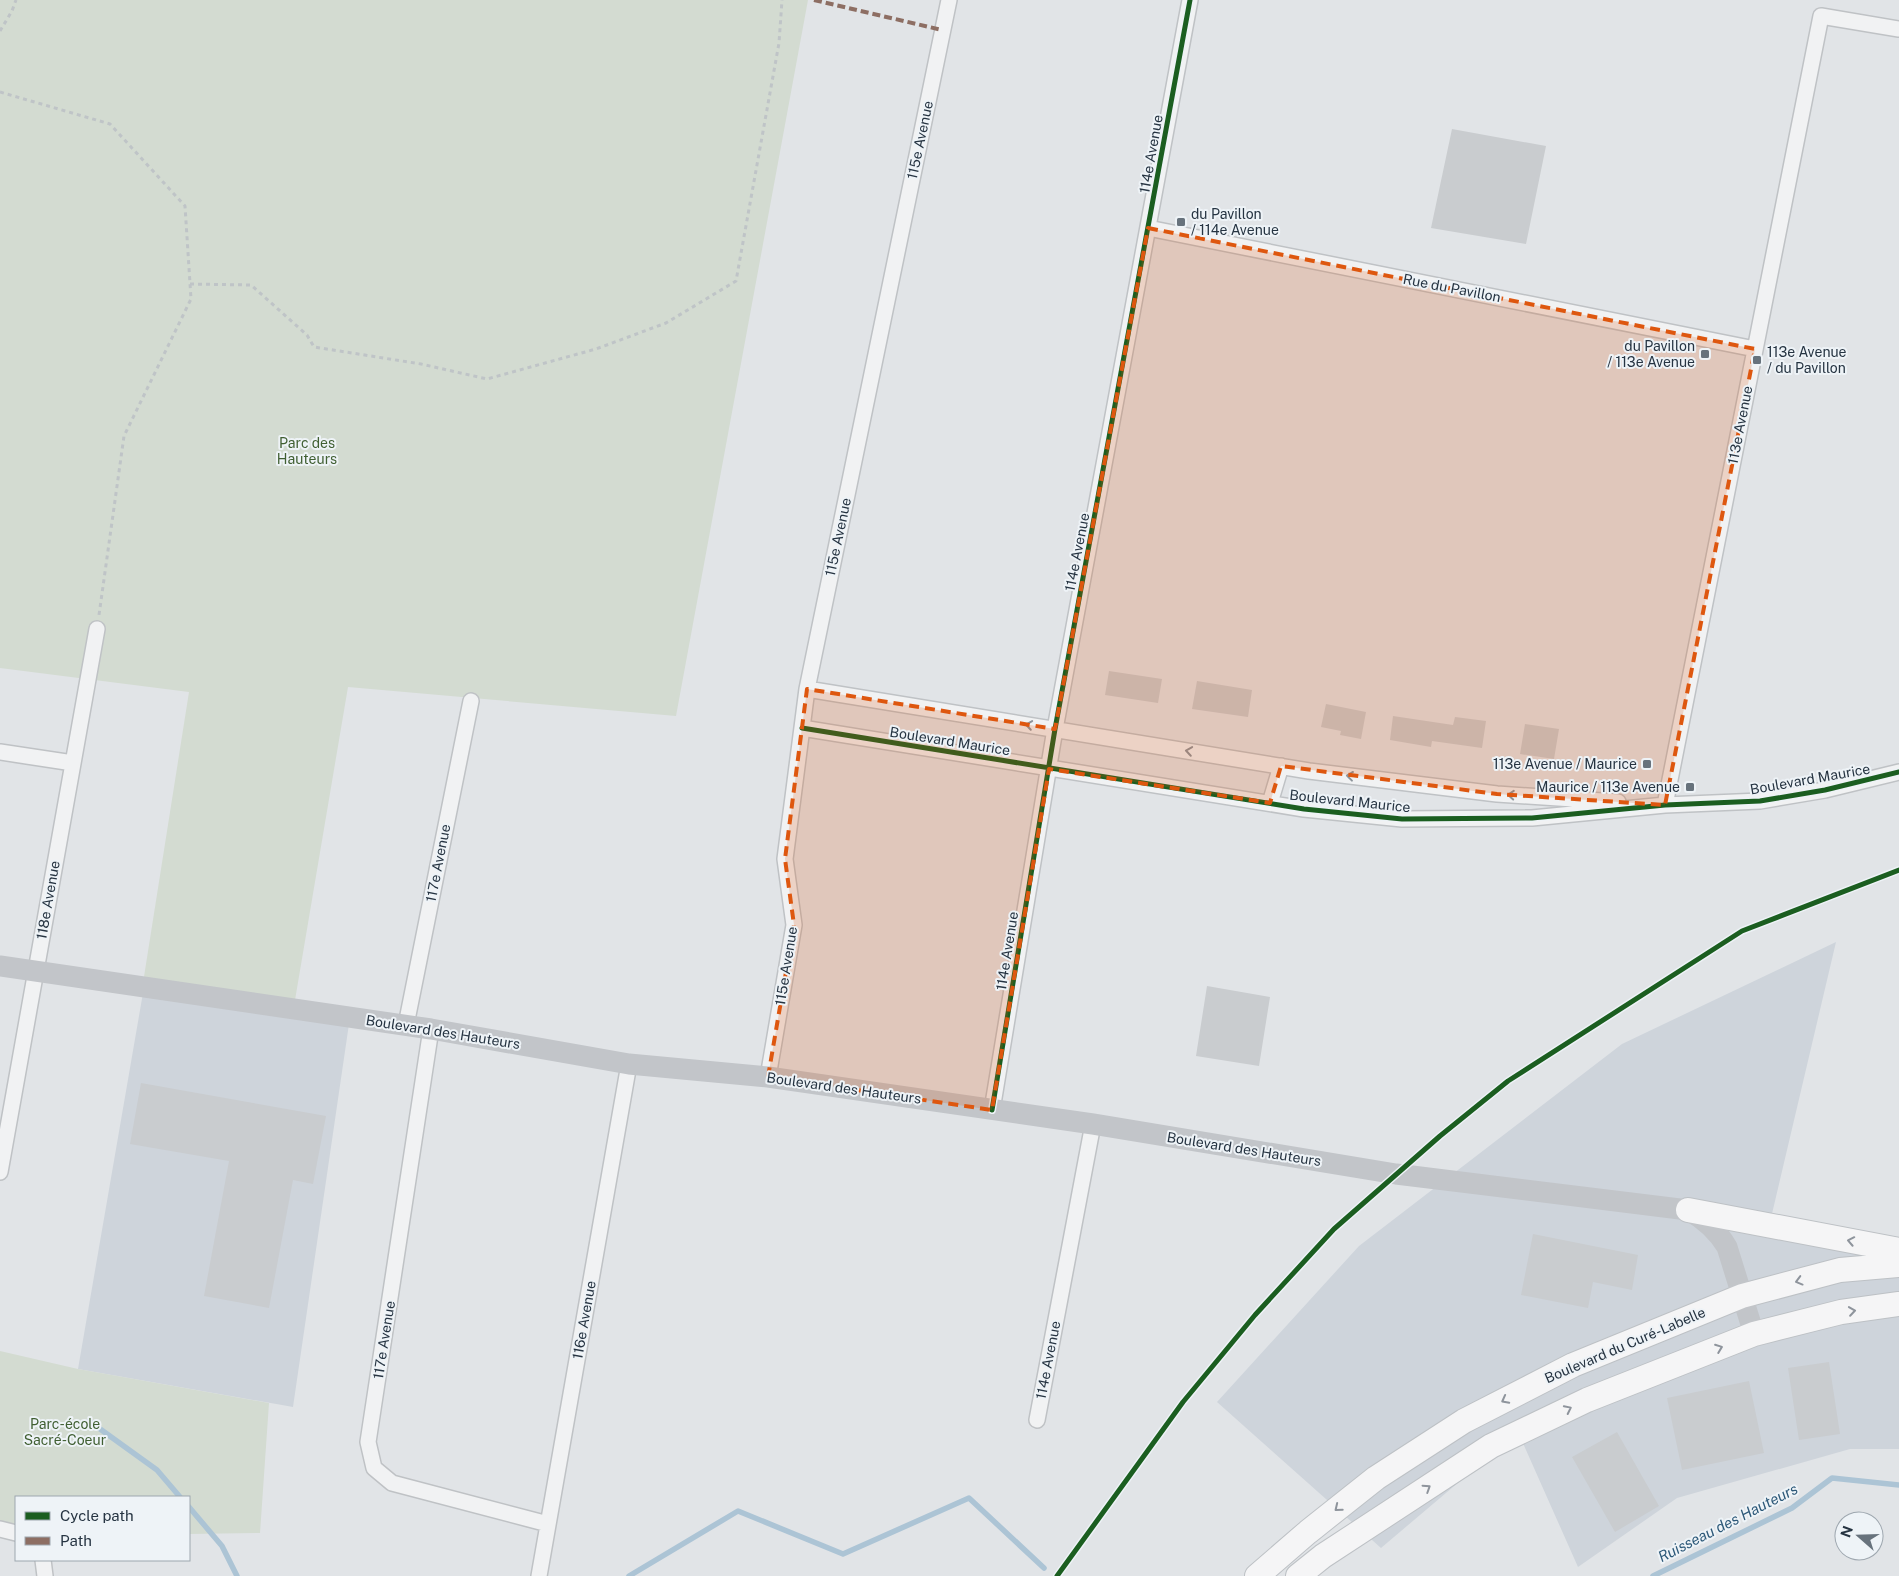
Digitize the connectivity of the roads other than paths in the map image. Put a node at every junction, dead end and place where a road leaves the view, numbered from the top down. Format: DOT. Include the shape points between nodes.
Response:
graph roads {
  1 [pos="949,0"];
  2 [pos="1190,0"];
  3 [pos="1899,29"];
  4 [pos="1148,228"];
  5 [pos="1755,349"];
  6 [pos="97,629"];
  7 [pos="807,690"];
  8 [pos="471,701"];
  9 [pos="802,728"];
  10 [pos="1055,729"];
  11 [pos="0,752"];
  12 [pos="73,763"];
  13 [pos="1281,766"];
  14 [pos="1048,769"];
  15 [pos="1899,772"];
  16 [pos="1270,804"];
  17 [pos="1665,805"];
  18 [pos="0,966"];
  19 [pos="35,971"];
  20 [pos="406,1025"];
  21 [pos="432,1028"];
  22 [pos="629,1064"];
  23 [pos="768,1077"];
  24 [pos="992,1110"];
  25 [pos="1093,1124"];
  26 [pos="0,1172"];
  27 [pos="1688,1210"];
  28 [pos="1899,1250"];
  29 [pos="1899,1266"];
  30 [pos="1742,1296"];
  31 [pos="1899,1304"];
  32 [pos="1754,1334"];
  33 [pos="1037,1420"];
  34 [pos="548,1524"];
  35 [pos="0,1530"];
  36 [pos="15,1534"];
  37 [pos="43,1561"];
  38 [pos="45,1576"];
  39 [pos="539,1576"];
  40 [pos="1257,1576"];
  41 [pos="1298,1576"];
  1 -- 7 [label="street, 115e Avenue"];
  2 -- 4 [label="street, 114e Avenue"];
  3 -- 5 [label="street, 113e Avenue" via="1821,16"];
  4 -- 5 [label="street, Rue du Pavillon"];
  4 -- 10 [label="street, 114e Avenue"];
  5 -- 17 [label="street, 113e Avenue"];
  6 -- 12 [label="street, 118e Avenue"];
  7 -- 9 [label="street, 115e Avenue"];
  10 -- 7 [label="street, Boulevard Maurice, one-way"];
  8 -- 20 [label="street, 117e Avenue"];
  9 -- 14 [label="street, Boulevard Maurice"];
  9 -- 23 [label="street, 115e Avenue" via="785,859 794,925"];
  13 -- 10 [label="street, Boulevard Maurice, one-way"];
  10 -- 14 [label="street, 114e Avenue"];
  11 -- 12 [label="street"];
  12 -- 19 [label="street, 118e Avenue"];
  13 -- 16 [label="street, Boulevard Maurice"];
  17 -- 13 [label="street, Boulevard Maurice, one-way" via="1496,794"];
  14 -- 16 [label="street, Boulevard Maurice"];
  14 -- 24 [label="street, 114e Avenue"];
  15 -- 17 [label="street, Boulevard Maurice" via="1760,802"];
  16 -- 17 [label="street, Boulevard Maurice" via="1402,818 1532,818"];
  18 -- 19 [label="main road, Boulevard des Hauteurs"];
  19 -- 20 [label="main road, Boulevard des Hauteurs"];
  19 -- 26 [label="street, 118e Avenue"];
  20 -- 21 [label="main road, Boulevard des Hauteurs"];
  21 -- 22 [label="main road, Boulevard des Hauteurs"];
  21 -- 34 [label="street, 117e Avenue" via="368,1442 374,1468 392,1483"];
  22 -- 23 [label="main road, Boulevard des Hauteurs"];
  22 -- 34 [label="street, 116e Avenue"];
  23 -- 24 [label="main road, Boulevard des Hauteurs"];
  24 -- 25 [label="main road, Boulevard des Hauteurs"];
  25 -- 27 [label="main road, Boulevard des Hauteurs" via="1396,1174"];
  25 -- 33 [label="street, 114e Avenue"];
  28 -- 27 [label="main road, one-way"];
  27 -- 30 [label="main road" via="1703,1219 1727,1247"];
  29 -- 30 [label="main road, Boulevard du Curé-Labelle, one-way" via="1840,1270"];
  30 -- 32 [label="main road"];
  30 -- 40 [label="main road, Boulevard du Curé-Labelle, one-way" via="1573,1365 1464,1421 1376,1478"];
  32 -- 31 [label="main road, one-way" via="1840,1312"];
  41 -- 32 [label="main road, one-way" via="1323,1556 1491,1446 1587,1400"];
  34 -- 39 [label="street, 116e Avenue"];
  35 -- 36 [label="street"];
  37 -- 38 [label="street"];
}
